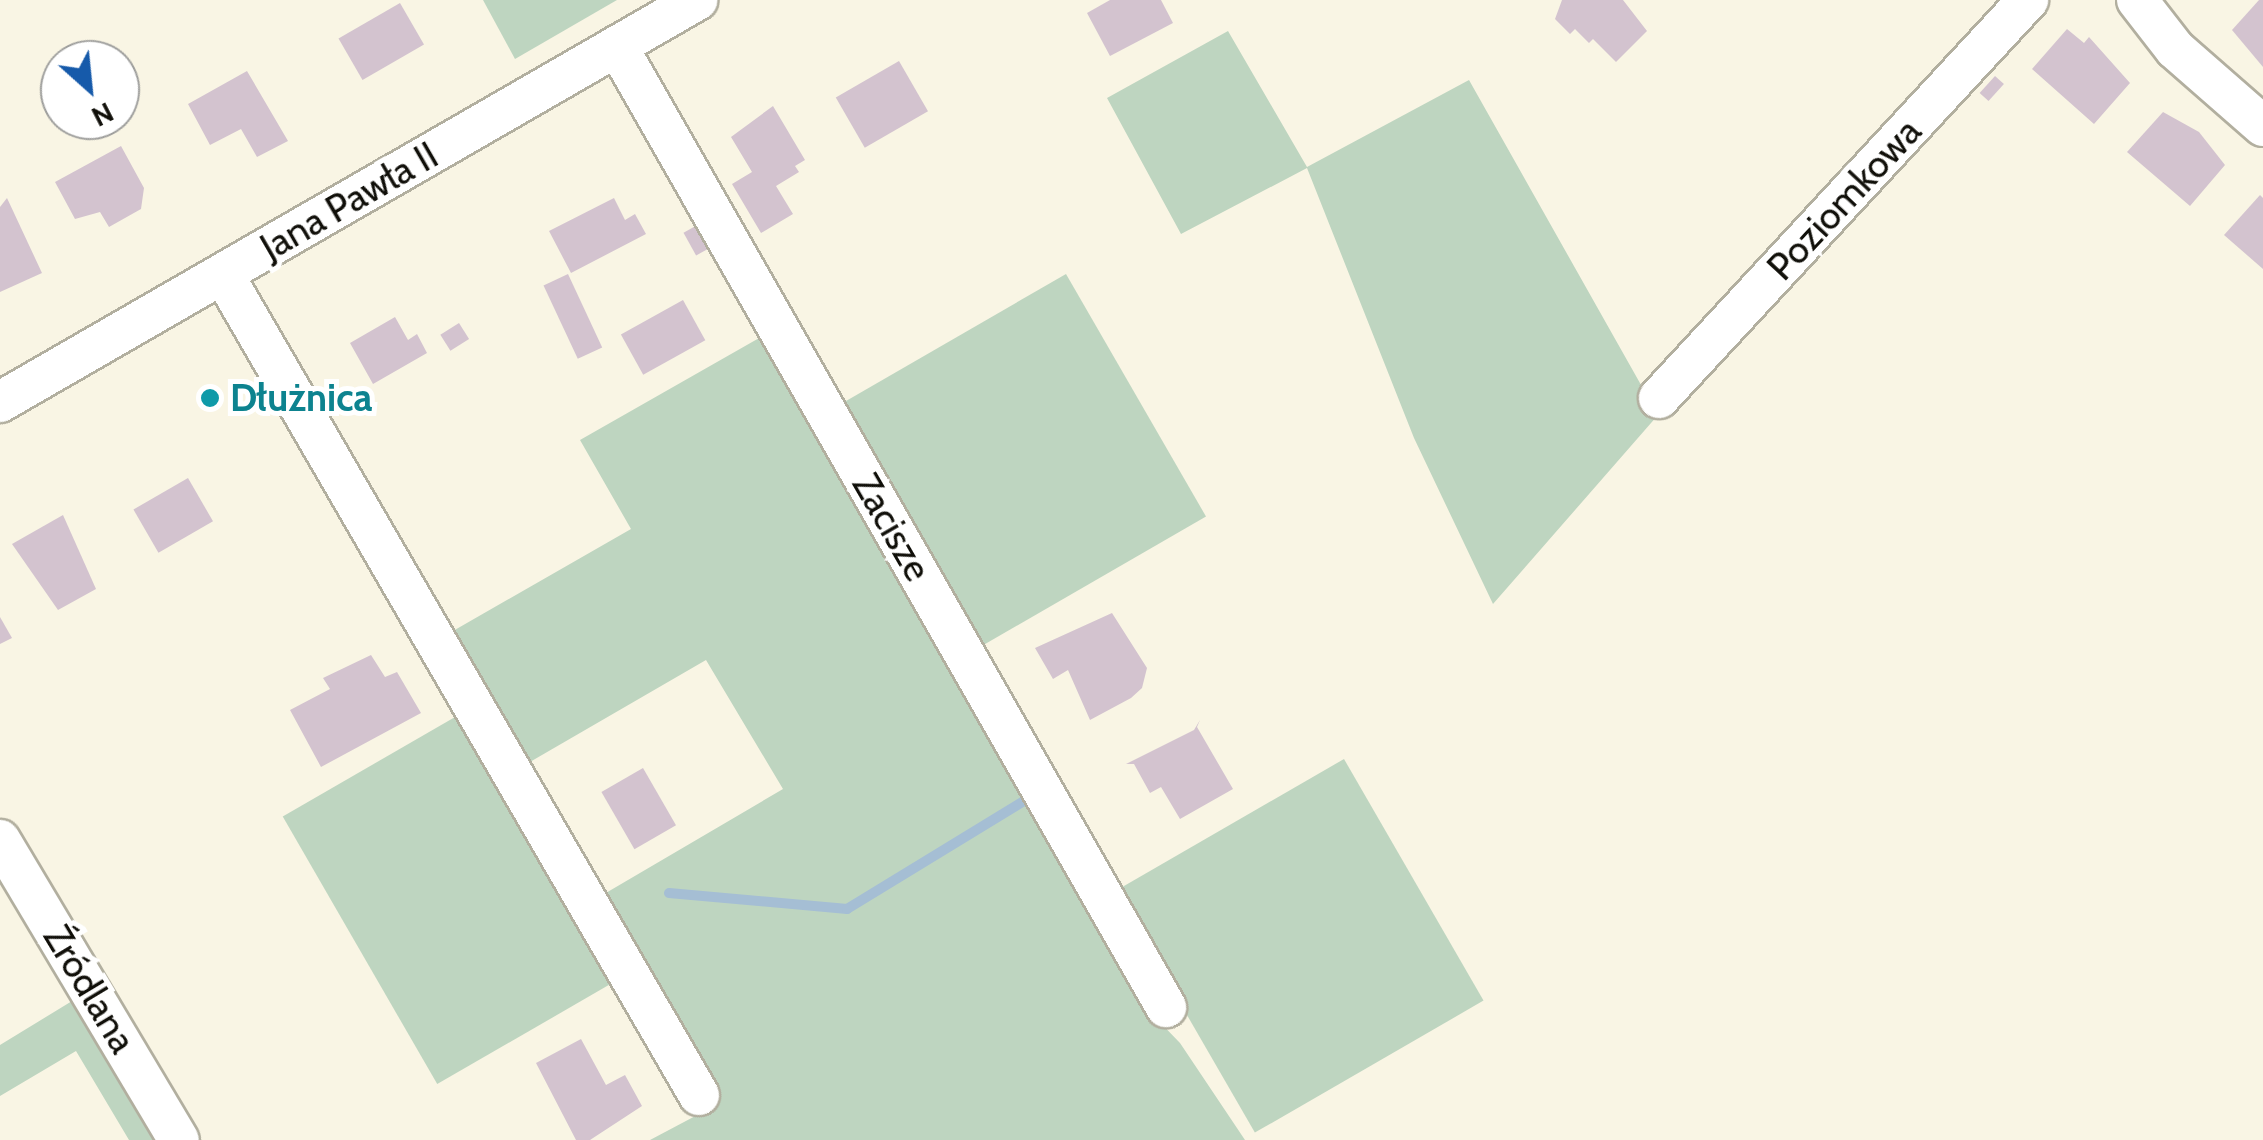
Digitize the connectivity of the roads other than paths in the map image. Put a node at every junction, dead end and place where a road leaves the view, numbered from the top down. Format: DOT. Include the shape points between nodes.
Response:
graph roads {
  1 [pos="697,0"];
  2 [pos="2028,0"];
  3 [pos="2138,0"];
  4 [pos="617,46"];
  5 [pos="2263,126"];
  6 [pos="223,274"];
  7 [pos="1660,398"];
  8 [pos="0,402"];
  9 [pos="0,840"];
  10 [pos="1166,1007"];
  11 [pos="699,1095"];
  12 [pos="178,1140"];
  1 -- 4 [label="street, Jana Pawła II"];
  2 -- 7 [label="street, Poziomkowa"];
  3 -- 5 [label="street" via="2175,49"];
  4 -- 6 [label="street, Jana Pawła II"];
  4 -- 10 [label="street, Zacisze"];
  6 -- 8 [label="street, Jana Pawła II"];
  6 -- 11 [label="street"];
  9 -- 12 [label="street, Źródlana"];
}
